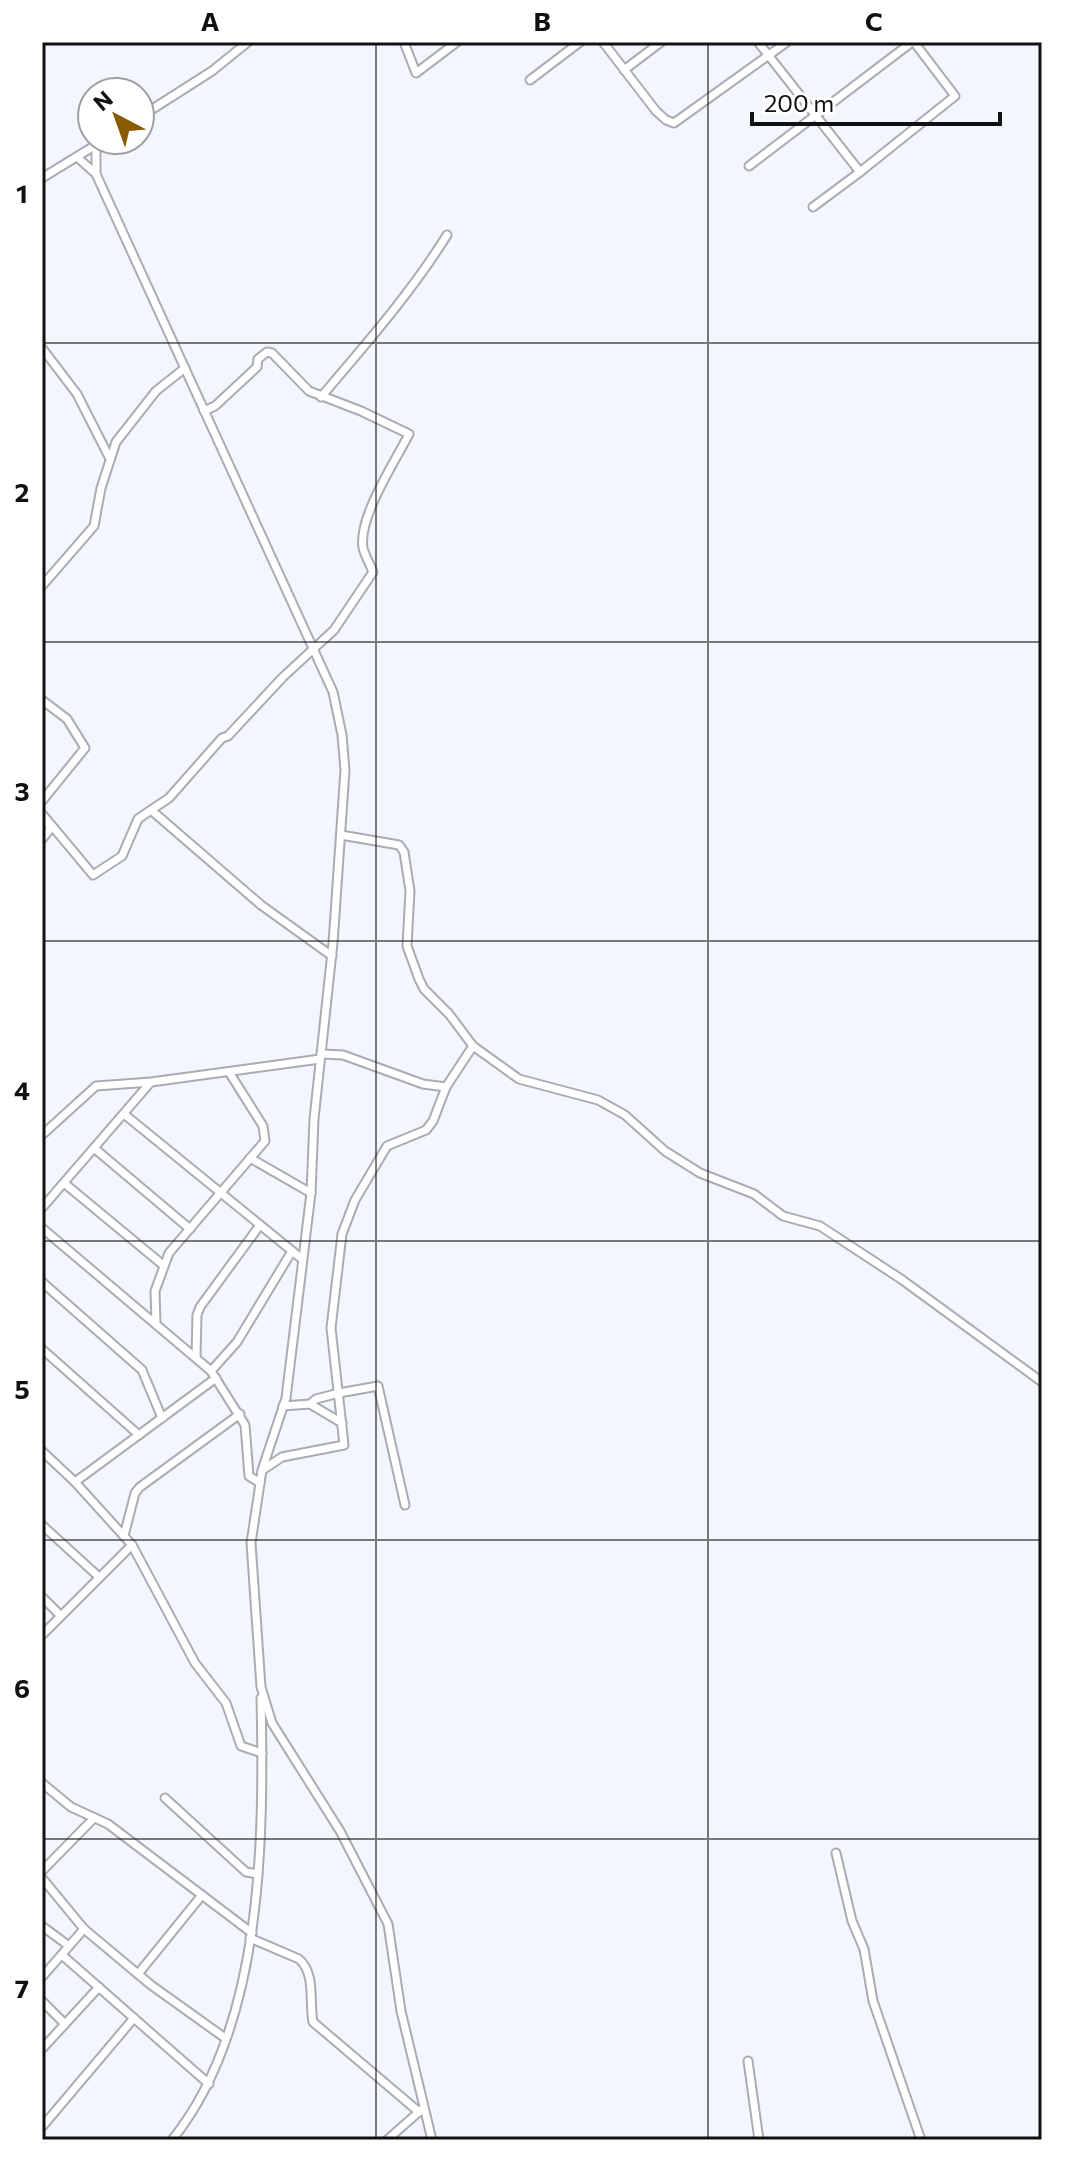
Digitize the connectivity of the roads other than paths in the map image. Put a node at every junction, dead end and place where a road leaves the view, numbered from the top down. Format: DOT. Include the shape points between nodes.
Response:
graph roads {
  1 [pos="248,42"];
  2 [pos="404,42"];
  3 [pos="457,42"];
  4 [pos="580,42"];
  5 [pos="603,42"];
  6 [pos="661,42"];
  7 [pos="758,42"];
  8 [pos="787,42"];
  9 [pos="913,42"];
  10 [pos="768,56"];
  11 [pos="624,70"];
  12 [pos="530,80"];
  13 [pos="156,107"];
  14 [pos="816,117"];
  15 [pos="96,156"];
  16 [pos="77,157"];
  17 [pos="749,166"];
  18 [pos="860,172"];
  19 [pos="96,174"];
  20 [pos="42,178"];
  21 [pos="813,207"];
  22 [pos="447,235"];
  23 [pos="42,348"];
  24 [pos="185,368"];
  25 [pos="321,397"];
  26 [pos="204,411"];
  27 [pos="110,459"];
  28 [pos="42,586"];
  29 [pos="312,648"];
  30 [pos="42,700"];
  31 [pos="42,801"];
  32 [pos="151,810"];
  33 [pos="42,814"];
  34 [pos="341,835"];
  35 [pos="42,839"];
  36 [pos="332,956"];
  37 [pos="473,1046"];
  38 [pos="320,1056"];
  39 [pos="229,1072"];
  40 [pos="151,1082"];
  41 [pos="446,1087"];
  42 [pos="124,1114"];
  43 [pos="42,1135"];
  44 [pos="94,1148"];
  45 [pos="250,1158"];
  46 [pos="64,1183"];
  47 [pos="220,1193"];
  48 [pos="311,1193"];
  49 [pos="42,1208"];
  50 [pos="260,1225"];
  51 [pos="42,1228"];
  52 [pos="190,1229"];
  53 [pos="292,1251"];
  54 [pos="302,1259"];
  55 [pos="163,1265"];
  56 [pos="42,1282"];
  57 [pos="156,1322"];
  58 [pos="42,1349"];
  59 [pos="196,1357"];
  60 [pos="213,1374"];
  61 [pos="1042,1382"];
  62 [pos="339,1393"];
  63 [pos="310,1404"];
  64 [pos="283,1406"];
  65 [pos="240,1414"];
  66 [pos="162,1418"];
  67 [pos="342,1423"];
  68 [pos="139,1435"];
  69 [pos="42,1451"];
  70 [pos="262,1470"];
  71 [pos="75,1482"];
  72 [pos="260,1483"];
  73 [pos="405,1505"];
  74 [pos="42,1525"];
  75 [pos="124,1536"];
  76 [pos="132,1545"];
  77 [pos="99,1577"];
  78 [pos="42,1597"];
  79 [pos="60,1615"];
  80 [pos="42,1635"];
  81 [pos="261,1687"];
  82 [pos="262,1753"];
  83 [pos="42,1783"];
  84 [pos="165,1798"];
  85 [pos="94,1818"];
  86 [pos="836,1853"];
  87 [pos="42,1871"];
  88 [pos="258,1874"];
  89 [pos="42,1878"];
  90 [pos="202,1895"];
  91 [pos="42,1926"];
  92 [pos="84,1929"];
  93 [pos="251,1935"];
  94 [pos="69,1946"];
  95 [pos="62,1955"];
  96 [pos="138,1974"];
  97 [pos="42,1977"];
  98 [pos="99,1987"];
  99 [pos="42,2001"];
  100 [pos="134,2018"];
  101 [pos="65,2024"];
  102 [pos="225,2038"];
  103 [pos="42,2049"];
  104 [pos="748,2061"];
  105 [pos="209,2084"];
  106 [pos="421,2110"];
  107 [pos="42,2127"];
  108 [pos="172,2140"];
  109 [pos="387,2140"];
  110 [pos="432,2140"];
  111 [pos="759,2140"];
  112 [pos="921,2140"];
  1 -- 13 [label="street"];
  2 -- 3 [label="street" via="416,73"];
  4 -- 12 [label="street"];
  5 -- 11 [label="street"];
  6 -- 11 [label="street"];
  7 -- 10 [label="street"];
  8 -- 10 [label="street"];
  9 -- 14 [label="street"];
  9 -- 18 [label="street" via="955,96"];
  10 -- 11 [label="street" via="674,123 656,111"];
  10 -- 14 [label="street"];
  14 -- 17 [label="street"];
  14 -- 18 [label="street"];
  15 -- 19 [label="street"];
  16 -- 19 [label="street"];
  16 -- 20 [label="street"];
  18 -- 21 [label="street"];
  19 -- 24 [label="street"];
  22 -- 25 [label="street"];
  23 -- 27 [label="street" via="77,394"];
  24 -- 26 [label="street"];
  24 -- 27 [label="street" via="140,410"];
  25 -- 26 [label="street" via="267,352 257,367"];
  25 -- 29 [label="street" via="409,434 363,531 363,549 373,572 334,630"];
  26 -- 29 [label="street"];
  27 -- 28 [label="street" via="94,526"];
  29 -- 32 [label="street" via="169,798"];
  29 -- 34 [label="street" via="333,692 342,735"];
  30 -- 31 [label="street" via="67,719 85,748"];
  32 -- 33 [label="street" via="138,819 122,856 93,875"];
  32 -- 36 [label="street" via="261,905"];
  33 -- 35 [label="street" via="50,829"];
  34 -- 36 [label="street"];
  34 -- 37 [label="street" via="399,845 404,852 410,891 407,946 424,989"];
  36 -- 38 [label="street"];
  37 -- 41 [label="street"];
  37 -- 61 [label="street" via="519,1079 598,1100 700,1173 754,1194 783,1216 820,1226 891,1271"];
  38 -- 39 [label="street"];
  38 -- 41 [label="street" via="343,1055"];
  38 -- 48 [label="street"];
  39 -- 40 [label="street"];
  39 -- 45 [label="street" via="265,1134"];
  40 -- 42 [label="street"];
  40 -- 43 [label="street" via="96,1086"];
  41 -- 62 [label="street" via="426,1130 387,1146 342,1234 331,1328"];
  42 -- 44 [label="street"];
  42 -- 47 [label="street"];
  44 -- 46 [label="street"];
  44 -- 52 [label="street"];
  45 -- 47 [label="street"];
  45 -- 48 [label="street"];
  46 -- 49 [label="street"];
  46 -- 55 [label="street"];
  47 -- 50 [label="street"];
  47 -- 52 [label="street"];
  48 -- 54 [label="street"];
  50 -- 53 [label="street"];
  50 -- 59 [label="street" via="200,1307"];
  51 -- 57 [label="street"];
  52 -- 55 [label="street"];
  53 -- 54 [label="street"];
  53 -- 60 [label="street"];
  54 -- 64 [label="street"];
  55 -- 57 [label="street" via="155,1291"];
  56 -- 66 [label="street" via="142,1370"];
  57 -- 59 [label="street"];
  58 -- 68 [label="street"];
  59 -- 60 [label="street"];
  60 -- 65 [label="street"];
  60 -- 66 [label="street"];
  62 -- 63 [label="street"];
  62 -- 67 [label="street"];
  62 -- 73 [label="street" via="381,1389"];
  63 -- 64 [label="street"];
  63 -- 67 [label="street"];
  64 -- 70 [label="street"];
  65 -- 72 [label="street" via="247,1434 249,1476"];
  65 -- 75 [label="street" via="140,1487"];
  66 -- 68 [label="street"];
  67 -- 70 [label="street" via="343,1446 282,1457"];
  68 -- 71 [label="street"];
  69 -- 71 [label="street"];
  70 -- 72 [label="street"];
  71 -- 75 [label="street"];
  72 -- 81 [label="street" via="251,1543"];
  74 -- 77 [label="street"];
  75 -- 76 [label="street"];
  76 -- 77 [label="street"];
  76 -- 82 [label="street" via="195,1663 226,1703 241,1746"];
  77 -- 79 [label="street"];
  78 -- 79 [label="street"];
  79 -- 80 [label="street"];
  81 -- 82 [label="street"];
  81 -- 106 [label="street" via="272,1723 340,1831 388,1924"];
  82 -- 88 [label="street"];
  83 -- 85 [label="street"];
  84 -- 88 [label="street" via="246,1872"];
  85 -- 87 [label="street"];
  85 -- 90 [label="street"];
  86 -- 112 [label="street" via="873,2001"];
  88 -- 93 [label="street"];
  89 -- 92 [label="street"];
  90 -- 93 [label="street"];
  90 -- 96 [label="street"];
  91 -- 94 [label="street"];
  92 -- 94 [label="street"];
  92 -- 96 [label="street"];
  93 -- 102 [label="street"];
  93 -- 106 [label="street" via="305,1964 313,2022"];
  94 -- 95 [label="street"];
  95 -- 97 [label="street"];
  95 -- 98 [label="street"];
  96 -- 102 [label="street"];
  98 -- 100 [label="street"];
  98 -- 101 [label="street"];
  99 -- 101 [label="street"];
  100 -- 105 [label="street"];
  100 -- 107 [label="street"];
  101 -- 103 [label="street"];
  102 -- 105 [label="street"];
  104 -- 111 [label="street"];
  105 -- 108 [label="street"];
  106 -- 109 [label="street"];
  106 -- 110 [label="street"];
}
